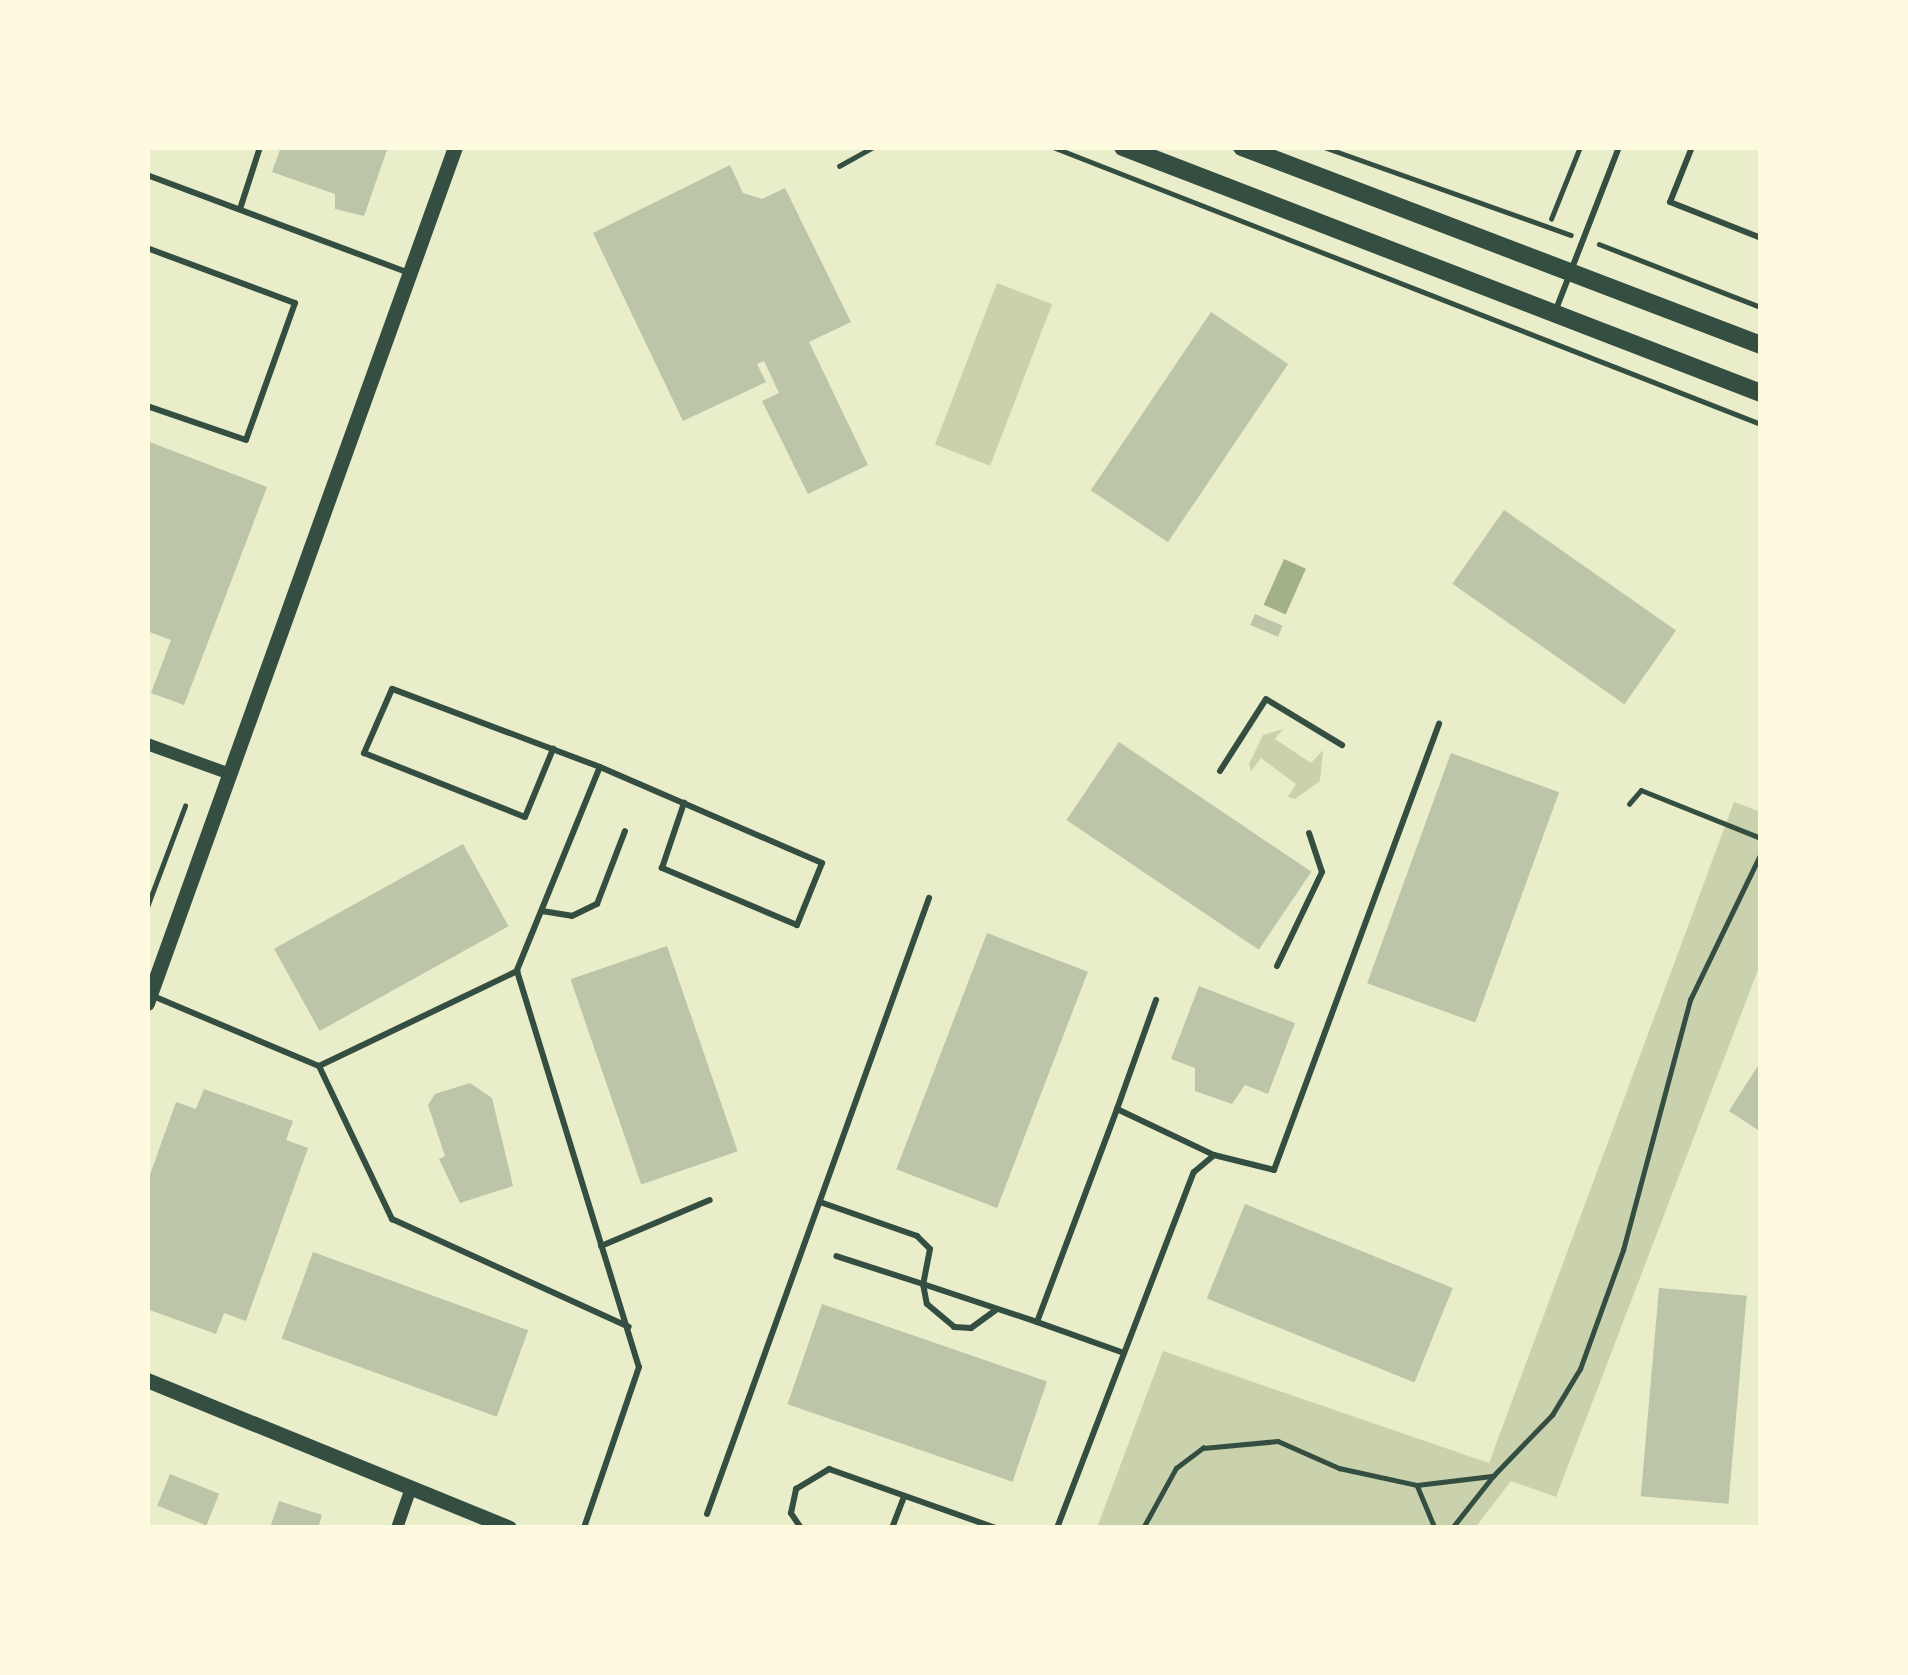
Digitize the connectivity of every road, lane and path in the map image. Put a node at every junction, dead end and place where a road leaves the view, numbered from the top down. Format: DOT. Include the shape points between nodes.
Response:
graph roads {
  1 [pos="260,147"];
  2 [pos="455,147"];
  3 [pos="873,147"];
  4 [pos="1053,147"];
  5 [pos="1123,147"];
  6 [pos="1242,147"];
  7 [pos="1324,147"];
  8 [pos="1580,147"];
  9 [pos="1619,147"];
  10 [pos="1692,147"];
  11 [pos="839,166"];
  12 [pos="147,175"];
  13 [pos="240,209"];
  14 [pos="1550,219"];
  15 [pos="1761,238"];
  16 [pos="1583,240"];
  17 [pos="147,248"];
  18 [pos="1570,272"];
  19 [pos="410,273"];
  20 [pos="1761,307"];
  21 [pos="1555,313"];
  22 [pos="1761,345"];
  23 [pos="1761,393"];
  24 [pos="147,406"];
  25 [pos="1761,424"];
  26 [pos="1439,724"];
  27 [pos="147,744"];
  28 [pos="1342,745"];
  29 [pos="553,749"];
  30 [pos="600,766"];
  31 [pos="1220,771"];
  32 [pos="230,774"];
  33 [pos="684,803"];
  34 [pos="1629,804"];
  35 [pos="185,806"];
  36 [pos="625,831"];
  37 [pos="1309,833"];
  38 [pos="1761,838"];
  39 [pos="1761,853"];
  40 [pos="929,898"];
  41 [pos="147,907"];
  42 [pos="542,910"];
  43 [pos="1276,966"];
  44 [pos="517,971"];
  45 [pos="148,999"];
  46 [pos="1156,1000"];
  47 [pos="319,1066"];
  48 [pos="1117,1109"];
  49 [pos="1214,1155"];
  50 [pos="710,1200"];
  51 [pos="819,1201"];
  52 [pos="601,1246"];
  53 [pos="836,1256"];
  54 [pos="923,1284"];
  55 [pos="998,1309"];
  56 [pos="1037,1322"];
  57 [pos="630,1328"];
  58 [pos="1124,1353"];
  59 [pos="147,1379"];
  60 [pos="1493,1476"];
  61 [pos="1418,1485"];
  62 [pos="412,1488"];
  63 [pos="904,1496"];
  64 [pos="707,1514"];
  65 [pos="397,1528"];
  66 [pos="509,1528"];
  67 [pos="584,1528"];
  68 [pos="801,1528"];
  69 [pos="892,1528"];
  70 [pos="996,1528"];
  71 [pos="1057,1528"];
  72 [pos="1143,1528"];
  73 [pos="1436,1528"];
  74 [pos="1452,1528"];
  1 -- 13 [label="lane"];
  2 -- 19 [label="street"];
  3 -- 11 [label="path"];
  4 -- 25 [label="path"];
  5 -- 21 [label="main road"];
  6 -- 18 [label="main road"];
  7 -- 16 [label="path"];
  8 -- 14 [label="path"];
  9 -- 16 [label="lane"];
  10 -- 15 [label="lane" via="1670,202"];
  12 -- 13 [label="lane"];
  13 -- 19 [label="lane"];
  16 -- 18 [label="lane"];
  16 -- 20 [label="path"];
  17 -- 24 [label="lane" via="296,303 246,440"];
  18 -- 21 [label="lane"];
  18 -- 22 [label="main road"];
  19 -- 32 [label="street"];
  21 -- 23 [label="main road"];
  26 -- 49 [label="lane" via="1274,1170"];
  27 -- 32 [label="street"];
  28 -- 31 [label="lane" via="1266,699"];
  29 -- 29 [label="lane" via="392,688 364,753 525,817"];
  29 -- 30 [label="lane"];
  30 -- 33 [label="lane"];
  30 -- 42 [label="lane"];
  32 -- 45 [label="street"];
  33 -- 33 [label="lane" via="822,863 797,925 662,868"];
  34 -- 38 [label="path" via="1641,790"];
  35 -- 41 [label="path"];
  36 -- 42 [label="lane" via="597,904 572,916"];
  37 -- 43 [label="lane" via="1322,872"];
  39 -- 60 [label="path" via="1690,1000 1623,1250 1580,1369 1552,1415"];
  40 -- 51 [label="lane"];
  42 -- 44 [label="lane"];
  44 -- 47 [label="lane"];
  44 -- 52 [label="lane"];
  45 -- 47 [label="lane"];
  46 -- 48 [label="lane"];
  47 -- 57 [label="lane" via="392,1219"];
  48 -- 49 [label="lane"];
  48 -- 56 [label="lane"];
  49 -- 58 [label="lane" via="1193,1172"];
  50 -- 52 [label="lane"];
  51 -- 54 [label="lane" via="916,1236 930,1249"];
  51 -- 64 [label="lane"];
  52 -- 57 [label="lane"];
  53 -- 54 [label="lane"];
  54 -- 55 [label="lane"];
  54 -- 55 [label="lane" via="927,1304 953,1327 971,1328"];
  55 -- 56 [label="lane"];
  56 -- 58 [label="lane"];
  57 -- 67 [label="lane" via="639,1367"];
  58 -- 71 [label="lane"];
  59 -- 62 [label="street"];
  60 -- 61 [label="path"];
  60 -- 74 [label="path"];
  61 -- 72 [label="path" via="1339,1468 1278,1441 1243,1439 1203,1448 1176,1468"];
  61 -- 73 [label="path"];
  62 -- 65 [label="street"];
  62 -- 66 [label="street"];
  63 -- 68 [label="lane" via="829,1469 796,1490 791,1513"];
  63 -- 69 [label="lane"];
  63 -- 70 [label="lane"];
}
